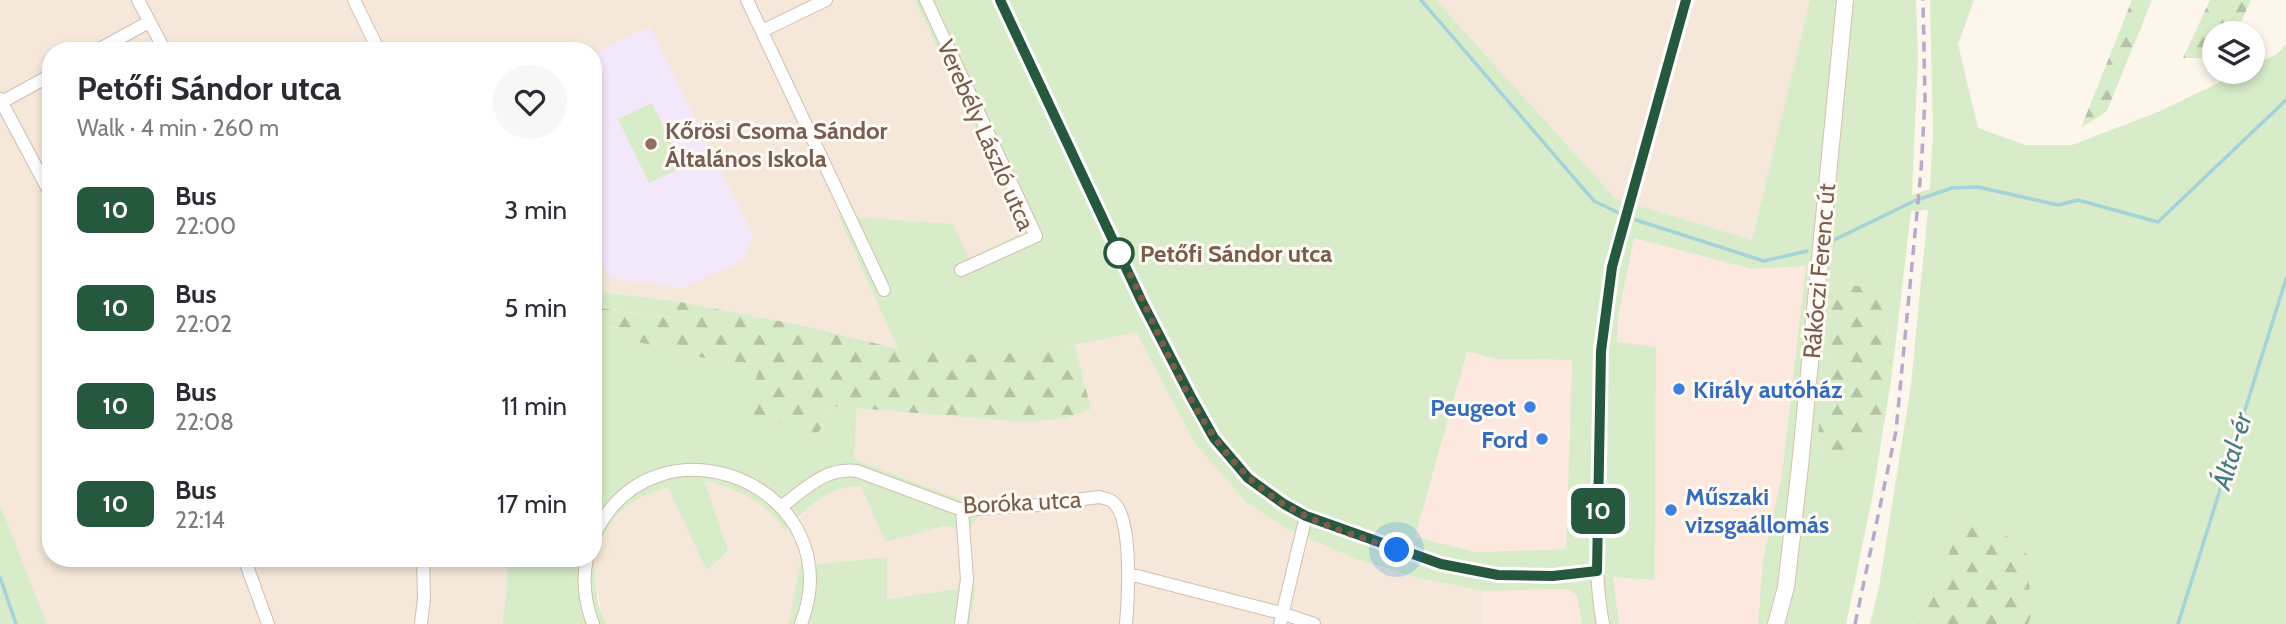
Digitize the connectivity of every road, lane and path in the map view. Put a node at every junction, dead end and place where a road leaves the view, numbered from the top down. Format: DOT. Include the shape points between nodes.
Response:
graph roads {
  1 [pos="138,0"];
  2 [pos="354,0"];
  3 [pos="747,0"];
  4 [pos="826,0"];
  5 [pos="926,0"];
  6 [pos="1000,0"];
  7 [pos="1686,0"];
  8 [pos="1845,0"];
  9 [pos="149,22"];
  10 [pos="762,31"];
  11 [pos="112,42"];
  12 [pos="160,42"];
  13 [pos="375,42"];
  14 [pos="42,80"];
  15 [pos="1,101"];
  16 [pos="42,178"];
  17 [pos="961,270"];
  18 [pos="884,290"];
  19 [pos="781,507"];
  20 [pos="962,510"];
  21 [pos="1306,516"];
  22 [pos="602,521"];
  23 [pos="247,567"];
  24 [pos="423,567"];
  25 [pos="586,567"];
  26 [pos="1597,571"];
  27 [pos="1129,574"];
  28 [pos="1281,619"];
  29 [pos="268,624"];
  30 [pos="421,624"];
  31 [pos="593,624"];
  32 [pos="801,624"];
  33 [pos="961,624"];
  34 [pos="1126,624"];
  35 [pos="1314,624"];
  36 [pos="1603,624"];
  37 [pos="1776,624"];
  1 -- 9 [label="street"];
  2 -- 13 [label="street"];
  3 -- 10 [label="street"];
  4 -- 10 [label="street"];
  5 -- 17 [label="street, Verebély László utca" via="1036,236"];
  6 -- 21 [label="street" via="1142,302 1214,438 1248,478"];
  7 -- 26 [label="street" via="1606,300"];
  8 -- 37 [label="main road, Rákóczi Ferenc út" via="1799,480 1786,587"];
  9 -- 11 [label="street"];
  9 -- 12 [label="street"];
  10 -- 18 [label="street"];
  14 -- 15 [label="street"];
  15 -- 16 [label="street"];
  19 -- 20 [label="street, Boróka utca" via="822,477 845,469"];
  19 -- 22 [label="street" via="760,488 734,475 679,471 650,479 621,498"];
  19 -- 32 [label="street" via="798,531 808,565 808,600"];
  20 -- 27 [label="street, Boróka utca" via="1108,499 1119,512"];
  20 -- 33 [label="street" via="967,579"];
  21 -- 26 [label="street" via="1441,564 1498,575"];
  21 -- 28 [label="street"];
  23 -- 29 [label="street"];
  24 -- 30 [label="street"];
  25 -- 31 [label="street" via="586,602"];
  26 -- 36 [label="street"];
  27 -- 28 [label="street"];
  27 -- 34 [label="street, Boróka utca"];
  28 -- 35 [label="street"];
}
